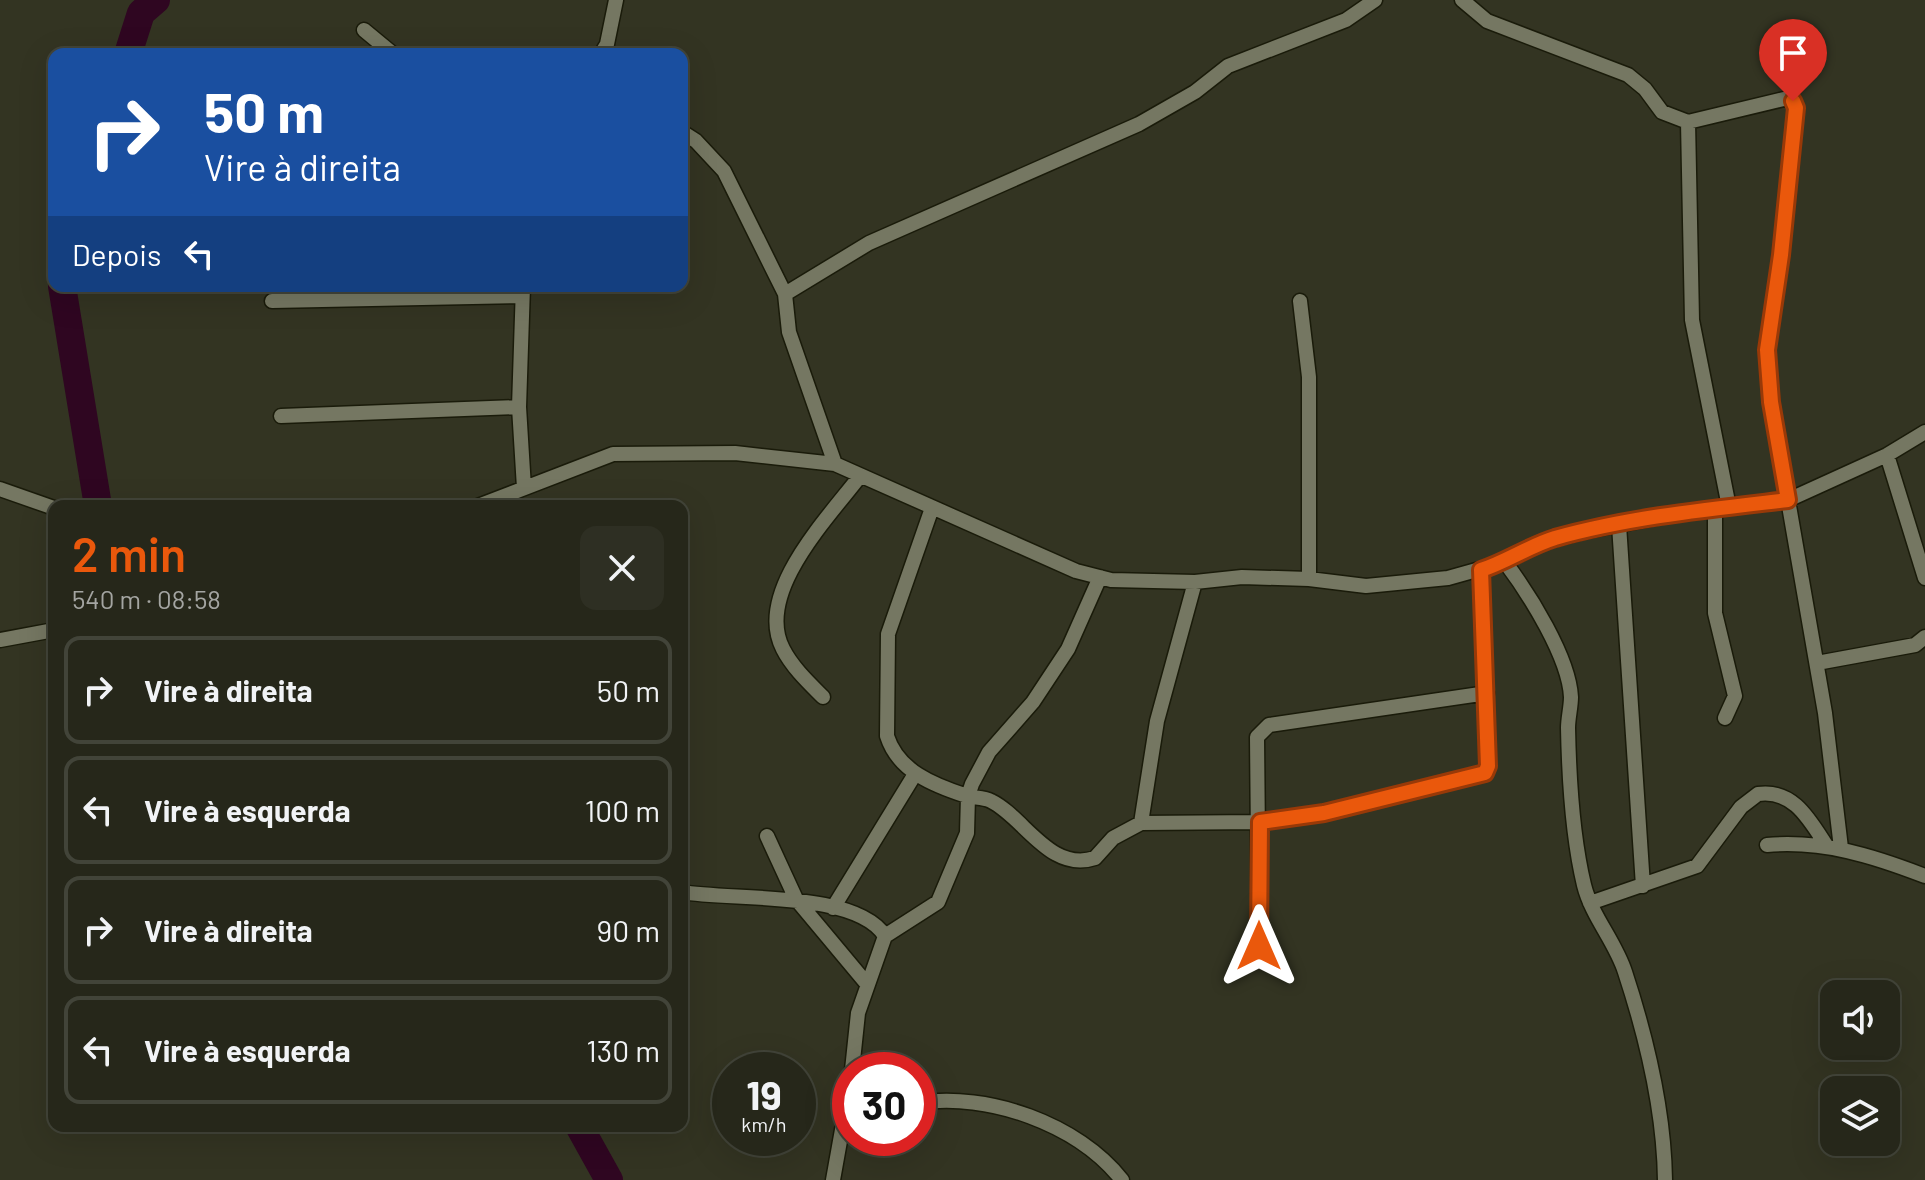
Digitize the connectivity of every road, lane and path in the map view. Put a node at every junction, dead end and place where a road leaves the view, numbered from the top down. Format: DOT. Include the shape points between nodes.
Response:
graph roads {
  1 [pos="616,0"];
  2 [pos="1375,0"];
  3 [pos="1462,0"];
  4 [pos="364,30"];
  5 [pos="386,48"];
  6 [pos="608,48"];
  7 [pos="1688,122"];
  8 [pos="688,136"];
  9 [pos="497,292"];
  10 [pos="522,292"];
  11 [pos="785,294"];
  12 [pos="272,301"];
  13 [pos="1300,301"];
  14 [pos="519,407"];
  15 [pos="281,416"];
  16 [pos="1925,432"];
  17 [pos="1887,455"];
  18 [pos="835,464"];
  19 [pos="860,476"];
  20 [pos="524,488"];
  21 [pos="0,489"];
  22 [pos="493,500"];
  23 [pos="1788,500"];
  24 [pos="48,506"];
  25 [pos="932,508"];
  26 [pos="1722,508"];
  27 [pos="1619,525"];
  28 [pos="1505,562"];
  29 [pos="1481,570"];
  30 [pos="1100,577"];
  31 [pos="1925,578"];
  32 [pos="1309,579"];
  33 [pos="1195,582"];
  34 [pos="48,631"];
  35 [pos="1925,637"];
  36 [pos="0,640"];
  37 [pos="1817,663"];
  38 [pos="1487,693"];
  39 [pos="823,697"];
  40 [pos="1725,718"];
  41 [pos="915,774"];
  42 [pos="968,796"];
  43 [pos="1260,822"];
  44 [pos="1141,823"];
  45 [pos="767,836"];
  46 [pos="1767,845"];
  47 [pos="1834,846"];
  48 [pos="1925,876"];
  49 [pos="1643,886"];
  50 [pos="688,893"];
  51 [pos="796,899"];
  52 [pos="1590,903"];
  53 [pos="833,908"];
  54 [pos="885,936"];
  55 [pos="1259,946"];
  56 [pos="867,984"];
  57 [pos="854,1052"];
  58 [pos="936,1100"];
  59 [pos="838,1156"];
  60 [pos="833,1180"];
  61 [pos="1122,1180"];
  62 [pos="1665,1180"];
  1 -- 6 [label="street"];
  2 -- 11 [label="street" via="1346,20 1228,66 1139,124 869,243"];
  3 -- 7 [label="street" via="1487,21 1628,75 1662,112"];
  4 -- 5 [label="street"];
  7 -- 23 [label="street" via="1788,98 1796,108 1767,350"];
  7 -- 26 [label="street" via="1692,320"];
  8 -- 11 [label="street" via="724,171"];
  9 -- 12 [label="street"];
  10 -- 14 [label="street"];
  11 -- 18 [label="street" via="789,332"];
  13 -- 32 [label="street" via="1309,377"];
  14 -- 15 [label="street"];
  14 -- 20 [label="street"];
  16 -- 17 [label="street"];
  17 -- 23 [label="street"];
  17 -- 31 [label="street"];
  18 -- 19 [label="street"];
  18 -- 20 [label="street" via="735,453 632,452 613,454"];
  19 -- 25 [label="street"];
  19 -- 39 [label="street" via="780,591 782,648"];
  20 -- 22 [label="street"];
  21 -- 24 [label="street"];
  23 -- 26 [label="street"];
  23 -- 37 [label="street"];
  25 -- 30 [label="street"];
  25 -- 41 [label="street" via="888,634 887,736 898,762"];
  26 -- 27 [label="street"];
  26 -- 40 [label="street" via="1715,613 1735,696"];
  27 -- 28 [label="street" via="1541,543"];
  27 -- 49 [label="street"];
  28 -- 29 [label="street"];
  28 -- 52 [label="street" via="1534,600 1564,667 1571,696 1575,823"];
  29 -- 32 [label="street" via="1366,586"];
  29 -- 38 [label="street"];
  30 -- 33 [label="street"];
  30 -- 42 [label="street" via="1068,649 1033,702 989,752"];
  32 -- 33 [label="street"];
  33 -- 44 [label="street" via="1157,721"];
  34 -- 36 [label="street"];
  35 -- 37 [label="street" via="1915,645"];
  37 -- 47 [label="street"];
  38 -- 43 [label="street" via="1488,766 1479,777 1324,813"];
  38 -- 43 [label="street" via="1269,725 1257,737"];
  41 -- 42 [label="street"];
  41 -- 53 [label="street"];
  42 -- 44 [label="street" via="990,800 1044,847 1078,859 1095,858 1113,838"];
  42 -- 54 [label="street" via="967,833 938,902"];
  43 -- 44 [label="street"];
  43 -- 55 [label="street"];
  45 -- 51 [label="street"];
  46 -- 47 [label="street"];
  47 -- 48 [label="street"];
  47 -- 49 [label="street" via="1782,795 1758,794 1741,807 1702,862"];
  49 -- 52 [label="street"];
  50 -- 51 [label="street"];
  51 -- 53 [label="street"];
  51 -- 56 [label="street"];
  52 -- 62 [label="street" via="1617,953 1640,1017 1659,1108"];
  53 -- 54 [label="street" via="878,926"];
  54 -- 56 [label="street"];
  56 -- 57 [label="street"];
  58 -- 61 [label="street" via="1027,1114 1111,1167"];
  59 -- 60 [label="street"];
}
